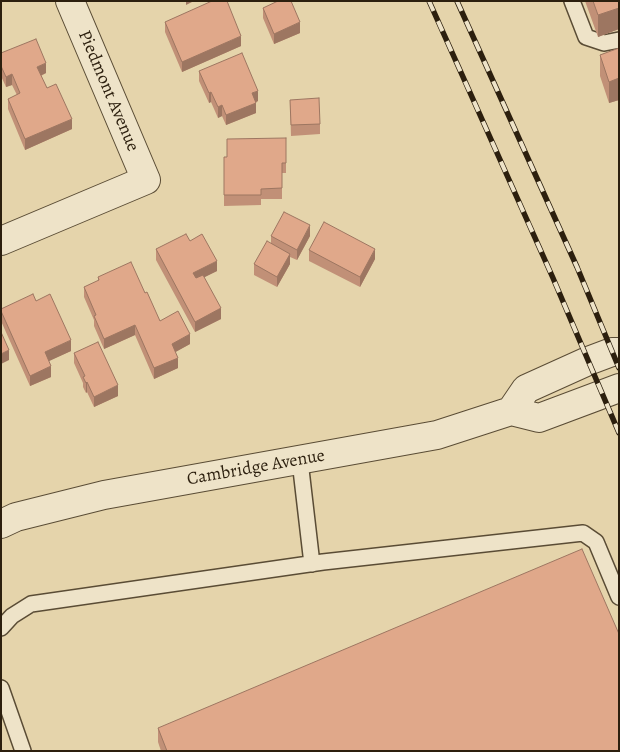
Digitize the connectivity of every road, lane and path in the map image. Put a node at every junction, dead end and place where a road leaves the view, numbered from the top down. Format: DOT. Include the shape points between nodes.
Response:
graph roads {
  1 [pos="70,1"];
  2 [pos="572,1"];
  3 [pos="619,40"];
  4 [pos="1,241"];
  5 [pos="619,352"];
  6 [pos="619,388"];
  7 [pos="511,411"];
  8 [pos="300,461"];
  9 [pos="1,524"];
  10 [pos="312,564"];
  11 [pos="619,597"];
  12 [pos="1,628"];
  13 [pos="1,688"];
  14 [pos="6,718"];
  15 [pos="23,751"];
  1 -- 4 [label="street, Piedmont Avenue" via="146,180"];
  2 -- 3 [label="lane" via="586,37 604,44"];
  5 -- 7 [label="street" via="588,361 526,389"];
  6 -- 7 [label="street" via="539,418"];
  7 -- 8 [label="street, Cambridge Avenue" via="437,435"];
  8 -- 9 [label="street, Cambridge Avenue" via="104,495 16,517"];
  8 -- 10 [label="lane"];
  10 -- 11 [label="lane" via="583,533 596,542"];
  10 -- 12 [label="lane" via="31,604"];
  13 -- 14 [label="lane"];
  14 -- 15 [label="lane"];
}
